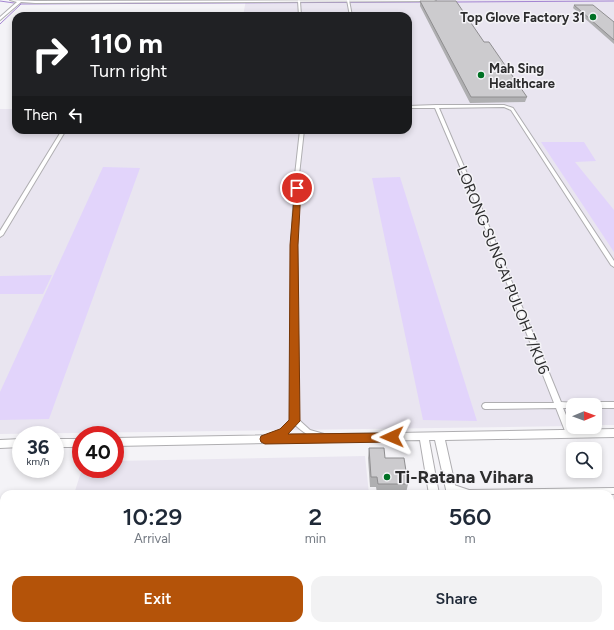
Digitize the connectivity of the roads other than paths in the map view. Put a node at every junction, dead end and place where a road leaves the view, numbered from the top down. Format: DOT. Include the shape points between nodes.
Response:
graph roads {
  1 [pos="12,0"];
  2 [pos="434,0"];
  3 [pos="213,1"];
  4 [pos="218,1"];
  5 [pos="300,2"];
  6 [pos="348,2"];
  7 [pos="17,3"];
  8 [pos="349,12"];
  9 [pos="0,19"];
  10 [pos="436,106"];
  11 [pos="412,107"];
  12 [pos="62,134"];
  13 [pos="302,134"];
  14 [pos="0,235"];
  15 [pos="614,265"];
  16 [pos="602,405"];
  17 [pos="614,405"];
  18 [pos="485,406"];
  19 [pos="558,406"];
  20 [pos="566,406"];
  21 [pos="295,421"];
  22 [pos="566,425"];
  23 [pos="602,433"];
  24 [pos="614,433"];
  25 [pos="570,434"];
  26 [pos="439,436"];
  27 [pos="424,437"];
  28 [pos="331,438"];
  29 [pos="265,439"];
  30 [pos="124,442"];
  31 [pos="12,443"];
  32 [pos="0,444"];
  33 [pos="433,490"];
  34 [pos="451,490"];
  1 -- 7 [label="street"];
  2 -- 6 [label="street"];
  3 -- 4 [label="street"];
  3 -- 7 [label="street"];
  4 -- 5 [label="street"];
  5 -- 6 [label="street"];
  6 -- 8 [label="street"];
  7 -- 9 [label="street"];
  10 -- 11 [label="street"];
  10 -- 15 [label="street" via="512,108"];
  10 -- 19 [label="street, LORONG SUNGAI PULOH 7/KU6"];
  12 -- 14 [label="street"];
  13 -- 21 [label="street" via="294,245"];
  16 -- 17 [label="street"];
  18 -- 19 [label="street"];
  19 -- 20 [label="street"];
  19 -- 22 [label="street, LORONG SUNGAI PULOH 7/KU6"];
  21 -- 28 [label="street" via="308,432"];
  21 -- 29 [label="street" via="284,432"];
  23 -- 24 [label="street"];
  25 -- 26 [label="street"];
  26 -- 27 [label="street"];
  26 -- 34 [label="street"];
  27 -- 28 [label="street"];
  27 -- 33 [label="street"];
  28 -- 29 [label="street"];
  29 -- 30 [label="street"];
  31 -- 32 [label="street"];
}
